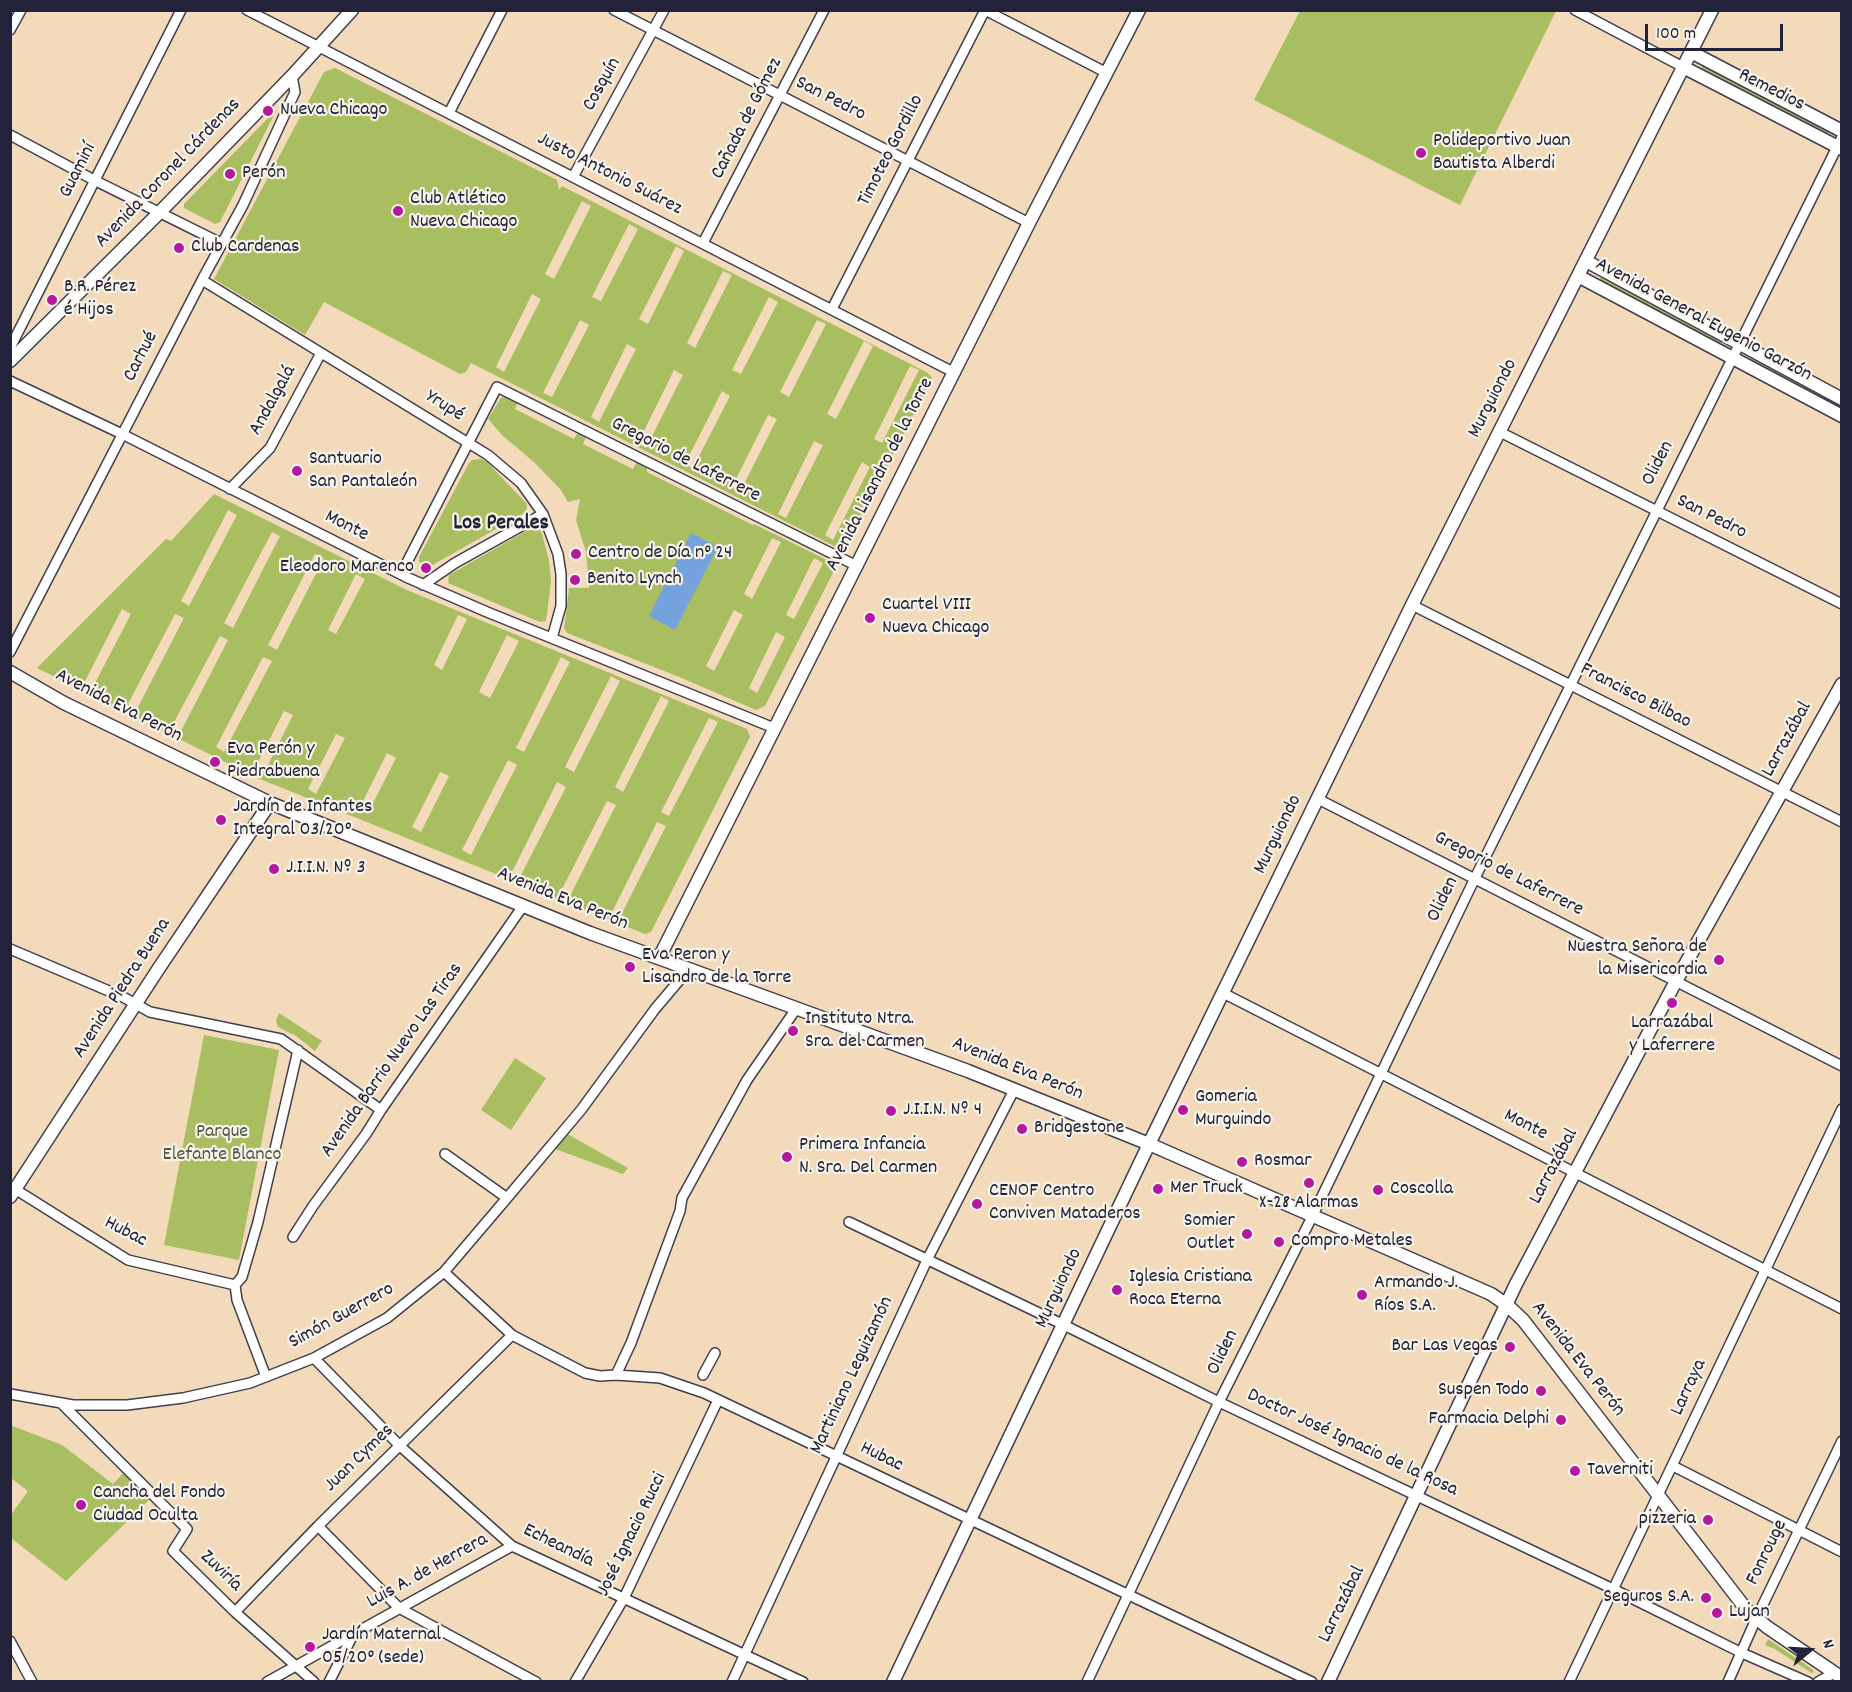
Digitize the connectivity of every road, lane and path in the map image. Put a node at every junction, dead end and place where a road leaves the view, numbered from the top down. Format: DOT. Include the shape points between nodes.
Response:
graph roads {
  1 [pos="21,10"];
  2 [pos="181,10"];
  3 [pos="247,10"];
  4 [pos="502,10"];
  5 [pos="614,10"];
  6 [pos="664,10"];
  7 [pos="824,10"];
  8 [pos="1139,10"];
  9 [pos="1575,10"];
  10 [pos="1712,10"];
  11 [pos="350,11"];
  12 [pos="985,11"];
  13 [pos="10,30"];
  14 [pos="653,31"];
  15 [pos="319,47"];
  16 [pos="1690,52"];
  17 [pos="1683,67"];
  18 [pos="1107,73"];
  19 [pos="292,76"];
  20 [pos="781,95"];
  21 [pos="449,113"];
  22 [pos="1842,131"];
  23 [pos="10,135"];
  24 [pos="1840,144"];
  25 [pos="908,159"];
  26 [pos="573,177"];
  27 [pos="94,180"];
  28 [pos="159,213"];
  29 [pos="1029,223"];
  30 [pos="221,243"];
  31 [pos="703,243"];
  32 [pos="1586,261"];
  33 [pos="1578,276"];
  34 [pos="202,280"];
  35 [pos="832,309"];
  36 [pos="1739,344"];
  37 [pos="10,348"];
  38 [pos="321,353"];
  39 [pos="1732,358"];
  40 [pos="10,362"];
  41 [pos="955,373"];
  42 [pos="10,381"];
  43 [pos="1842,399"];
  44 [pos="1842,416"];
  45 [pos="1500,432"];
  46 [pos="122,434"];
  47 [pos="469,443"];
  48 [pos="230,489"];
  49 [pos="1656,511"];
  50 [pos="543,514"];
  51 [pos="857,566"];
  52 [pos="401,574"];
  53 [pos="423,585"];
  54 [pos="1842,604"];
  55 [pos="1412,605"];
  56 [pos="552,638"];
  57 [pos="10,652"];
  58 [pos="10,672"];
  59 [pos="1571,684"];
  60 [pos="1842,684"];
  61 [pos="774,728"];
  62 [pos="1781,791"];
  63 [pos="1318,799"];
  64 [pos="270,803"];
  65 [pos="1842,822"];
  66 [pos="1475,878"];
  67 [pos="523,906"];
  68 [pos="10,949"];
  69 [pos="659,958"];
  70 [pos="688,970"];
  71 [pos="1676,981"];
  72 [pos="1223,993"];
  73 [pos="135,1005"];
  74 [pos="796,1009"];
  75 [pos="298,1050"];
  76 [pos="1842,1066"];
  77 [pos="1380,1073"];
  78 [pos="1014,1090"];
  79 [pos="1842,1109"];
  80 [pos="381,1110"];
  81 [pos="1149,1144"];
  82 [pos="445,1154"];
  83 [pos="1575,1171"];
  84 [pos="12,1191"];
  85 [pos="507,1198"];
  86 [pos="1313,1215"];
  87 [pos="849,1222"];
  88 [pos="293,1237"];
  89 [pos="928,1258"];
  90 [pos="1765,1270"];
  91 [pos="444,1272"];
  92 [pos="235,1285"];
  93 [pos="1508,1305"];
  94 [pos="1842,1309"];
  95 [pos="1064,1325"];
  96 [pos="512,1335"];
  97 [pos="716,1353"];
  98 [pos="315,1358"];
  99 [pos="616,1374"];
  100 [pos="703,1375"];
  101 [pos="266,1377"];
  102 [pos="10,1394"];
  103 [pos="718,1400"];
  104 [pos="1220,1402"];
  105 [pos="62,1404"];
  106 [pos="1842,1441"];
  107 [pos="400,1446"];
  108 [pos="836,1457"];
  109 [pos="1673,1466"];
  110 [pos="1418,1494"];
  111 [pos="1658,1496"];
  112 [pos="970,1521"];
  113 [pos="318,1526"];
  114 [pos="1800,1530"];
  115 [pos="512,1546"];
  116 [pos="1842,1552"];
  117 [pos="1613,1588"];
  118 [pos="1129,1596"];
  119 [pos="624,1598"];
  120 [pos="399,1608"];
  121 [pos="235,1612"];
  122 [pos="1756,1619"];
  123 [pos="353,1635"];
  124 [pos="10,1641"];
  125 [pos="1742,1653"];
  126 [pos="745,1655"];
  127 [pos="295,1665"];
  128 [pos="1838,1675"];
  129 [pos="32,1682"];
  130 [pos="267,1682"];
  131 [pos="314,1682"];
  132 [pos="329,1682"];
  133 [pos="536,1682"];
  134 [pos="575,1682"];
  135 [pos="732,1682"];
  136 [pos="803,1682"];
  137 [pos="893,1682"];
  138 [pos="1087,1682"];
  139 [pos="1312,1682"];
  140 [pos="1328,1682"];
  141 [pos="1569,1682"];
  142 [pos="1728,1682"];
  143 [pos="1808,1682"];
  144 [pos="1818,1682"];
  1 -- 13 [label="street"];
  2 -- 27 [label="street, Guaminí"];
  3 -- 15 [label="street, Justo Antonio Suárez"];
  4 -- 21 [label="street"];
  5 -- 14 [label="street, San Pedro"];
  6 -- 14 [label="street, Cosquín"];
  7 -- 20 [label="street, Cañada de Gómez"];
  8 -- 18 [label="street, Avenida Lisandro de la Torre"];
  9 -- 17 [label="street"];
  10 -- 16 [label="street, Murguiondo"];
  11 -- 15 [label="street, Avenida Coronel Cárdenas"];
  12 -- 18 [label="street"];
  12 -- 25 [label="street, Timoteo Gordillo"];
  14 -- 20 [label="street, San Pedro"];
  14 -- 26 [label="street, Cosquín"];
  15 -- 19 [label="street, Avenida Coronel Cárdenas"];
  15 -- 21 [label="street, Justo Antonio Suárez"];
  16 -- 17 [label="street, Murguiondo"];
  16 -- 22 [label="street, Remedios"];
  17 -- 24 [label="street, Remedios"];
  17 -- 32 [label="street, Murguiondo"];
  18 -- 29 [label="street, Avenida Lisandro de la Torre"];
  19 -- 28 [label="street, Avenida Coronel Cárdenas"];
  19 -- 30 [label="street, Carhué" via="295,92 291,102"];
  20 -- 25 [label="street, San Pedro"];
  20 -- 31 [label="street, Cañada de Gómez"];
  21 -- 26 [label="street, Justo Antonio Suárez"];
  23 -- 27 [label="street"];
  24 -- 36 [label="street, Oliden"];
  25 -- 29 [label="street, San Pedro"];
  25 -- 35 [label="street, Timoteo Gordillo"];
  26 -- 31 [label="street, Justo Antonio Suárez"];
  27 -- 28 [label="street"];
  27 -- 37 [label="street, Guaminí"];
  28 -- 30 [label="street"];
  28 -- 40 [label="street, Avenida Coronel Cárdenas"];
  29 -- 41 [label="street, Avenida Lisandro de la Torre"];
  30 -- 34 [label="street, Carhué"];
  31 -- 35 [label="street, Justo Antonio Suárez"];
  32 -- 33 [label="street, Murguiondo"];
  32 -- 36 [label="street, Avenida General Eugenio Garzón"];
  33 -- 39 [label="street, Avenida General Eugenio Garzón"];
  33 -- 45 [label="street, Murguiondo"];
  34 -- 38 [label="street, Yrupé"];
  34 -- 46 [label="street, Carhué"];
  35 -- 41 [label="street, Justo Antonio Suárez"];
  36 -- 39 [label="street, Oliden"];
  36 -- 43 [label="street, Avenida General Eugenio Garzón"];
  38 -- 47 [label="street, Yrupé"];
  38 -- 48 [label="street, Andalgalá" via="270,448"];
  39 -- 44 [label="street, Avenida General Eugenio Garzón"];
  39 -- 49 [label="street, Oliden"];
  41 -- 51 [label="street, Avenida Lisandro de la Torre"];
  42 -- 46 [label="street, Monte"];
  45 -- 49 [label="street, San Pedro"];
  45 -- 55 [label="street, Murguiondo"];
  46 -- 48 [label="street, Monte"];
  46 -- 57 [label="street, Carhué"];
  47 -- 50 [label="street, Yrupé" via="510,472"];
  47 -- 51 [label="street, Gregorio de Laferrere" via="497,387"];
  47 -- 52 [label="street"];
  48 -- 52 [label="street, Monte"];
  49 -- 54 [label="street, San Pedro"];
  49 -- 59 [label="street, Oliden"];
  50 -- 53 [label="street"];
  50 -- 56 [label="street, Yrupé" via="553,536 561,574 561,606"];
  51 -- 61 [label="street, Avenida Lisandro de la Torre"];
  52 -- 53 [label="street, Monte"];
  53 -- 56 [label="street, Monte"];
  55 -- 59 [label="street, Francisco Bilbao"];
  55 -- 63 [label="street, Murguiondo"];
  56 -- 61 [label="street, Monte"];
  58 -- 64 [label="street, Avenida Eva Perón" via="64,703"];
  59 -- 62 [label="street, Francisco Bilbao"];
  59 -- 66 [label="street, Oliden"];
  60 -- 62 [label="street, Larrazábal"];
  61 -- 69 [label="street, Avenida Lisandro de la Torre"];
  62 -- 65 [label="street, Francisco Bilbao"];
  62 -- 71 [label="street, Larrazábal"];
  63 -- 66 [label="street, Gregorio de Laferrere"];
  63 -- 72 [label="street, Murguiondo"];
  64 -- 67 [label="street, Avenida Eva Perón"];
  64 -- 73 [label="street, Avenida Piedra Buena"];
  66 -- 71 [label="street, Gregorio de Laferrere"];
  66 -- 77 [label="street, Oliden"];
  67 -- 69 [label="street, Avenida Eva Perón"];
  67 -- 80 [label="street, Avenida Barrio Nuevo Las Tiras"];
  68 -- 73 [label="street"];
  69 -- 70 [label="street, Avenida Eva Perón"];
  70 -- 74 [label="street, Avenida Eva Perón"];
  70 -- 85 [label="street, Simón Guerrero" via="581,1110"];
  71 -- 76 [label="street, Gregorio de Laferrere"];
  71 -- 83 [label="street, Larrazábal"];
  72 -- 77 [label="street, Monte"];
  72 -- 81 [label="street, Murguiondo"];
  73 -- 75 [label="street" via="150,1012 281,1039"];
  73 -- 84 [label="street, Avenida Piedra Buena"];
  74 -- 78 [label="street, Avenida Eva Perón"];
  74 -- 99 [label="street" via="747,1080 682,1198 631,1343"];
  75 -- 80 [label="street"];
  75 -- 92 [label="street" via="258,1222 242,1277"];
  77 -- 83 [label="street, Monte"];
  77 -- 86 [label="street, Oliden"];
  78 -- 81 [label="street, Avenida Eva Perón"];
  78 -- 89 [label="street, Martiniano Leguizamón"];
  79 -- 90 [label="street, Larraya"];
  80 -- 88 [label="street, Avenida Barrio Nuevo Las Tiras"];
  81 -- 86 [label="street, Avenida Eva Perón"];
  81 -- 95 [label="street, Murguiondo"];
  82 -- 85 [label="street"];
  83 -- 90 [label="street, Monte"];
  83 -- 93 [label="street, Larrazábal"];
  84 -- 92 [label="street, Hubac" via="128,1260"];
  85 -- 91 [label="street, Simón Guerrero"];
  86 -- 93 [label="street, Avenida Eva Perón"];
  86 -- 104 [label="street, Oliden"];
  87 -- 89 [label="street, Doctor José Ignacio de la Rosa"];
  89 -- 95 [label="street, Doctor José Ignacio de la Rosa"];
  89 -- 108 [label="street, Martiniano Leguizamón"];
  90 -- 94 [label="street, Monte"];
  90 -- 109 [label="street, Larraya"];
  91 -- 96 [label="street, Hubac"];
  91 -- 98 [label="street, Simón Guerrero" via="387,1318"];
  92 -- 101 [label="street"];
  93 -- 110 [label="street, Larrazábal"];
  93 -- 111 [label="street, Avenida Eva Perón"];
  95 -- 104 [label="street, Doctor José Ignacio de la Rosa"];
  95 -- 112 [label="street, Murguiondo"];
  96 -- 99 [label="street, Hubac" via="585,1373"];
  96 -- 107 [label="street, Juan Cymes"];
  97 -- 100 [label="street"];
  98 -- 101 [label="street, Simón Guerrero"];
  98 -- 107 [label="street, Echeandía"];
  99 -- 103 [label="street, Hubac" via="660,1378"];
  101 -- 105 [label="street, Simón Guerrero" via="183,1398 127,1405"];
  102 -- 105 [label="street, Simón Guerrero"];
  103 -- 108 [label="street, Hubac"];
  103 -- 119 [label="street, José Ignacio Rucci"];
  104 -- 110 [label="street, Doctor José Ignacio de la Rosa"];
  104 -- 118 [label="street, Oliden"];
  105 -- 121 [label="street, Zuviría" via="187,1528 172,1551"];
  106 -- 114 [label="street, Fonrouge"];
  107 -- 113 [label="street, Juan Cymes"];
  107 -- 115 [label="street, Echeandía"];
  108 -- 112 [label="street, Hubac"];
  108 -- 126 [label="street, Martiniano Leguizamón"];
  109 -- 111 [label="street, Larraya"];
  109 -- 114 [label="street"];
  110 -- 117 [label="street, Doctor José Ignacio de la Rosa"];
  110 -- 140 [label="street, Larrazábal"];
  111 -- 117 [label="street, Larraya"];
  111 -- 122 [label="street, Avenida Eva Perón"];
  112 -- 118 [label="street, Hubac"];
  112 -- 137 [label="street, Murguiondo"];
  113 -- 120 [label="street"];
  113 -- 121 [label="street, Juan Cymes"];
  114 -- 116 [label="street"];
  114 -- 122 [label="street, Fonrouge"];
  115 -- 119 [label="street, Echeandía"];
  115 -- 120 [label="street, Luis A. de Herrera"];
  117 -- 125 [label="street, Doctor José Ignacio de la Rosa"];
  117 -- 141 [label="street, Larraya"];
  118 -- 138 [label="street, Oliden"];
  118 -- 139 [label="street, Hubac"];
  119 -- 126 [label="street, Echeandía"];
  119 -- 134 [label="street, José Ignacio Rucci"];
  120 -- 123 [label="street, Luis A. de Herrera"];
  120 -- 133 [label="street"];
  121 -- 127 [label="street, Zuviría"];
  122 -- 125 [label="street, Fonrouge"];
  122 -- 128 [label="street, Avenida Eva Perón"];
  123 -- 127 [label="street, Luis A. de Herrera"];
  123 -- 132 [label="street"];
  124 -- 129 [label="street"];
  125 -- 142 [label="street, Fonrouge"];
  125 -- 143 [label="street, Doctor José Ignacio de la Rosa"];
  126 -- 135 [label="street, Martiniano Leguizamón"];
  126 -- 136 [label="street, Echeandía"];
  127 -- 130 [label="street, Luis A. de Herrera"];
  127 -- 131 [label="street, Zuviría"];
  128 -- 144 [label="street"];
}
